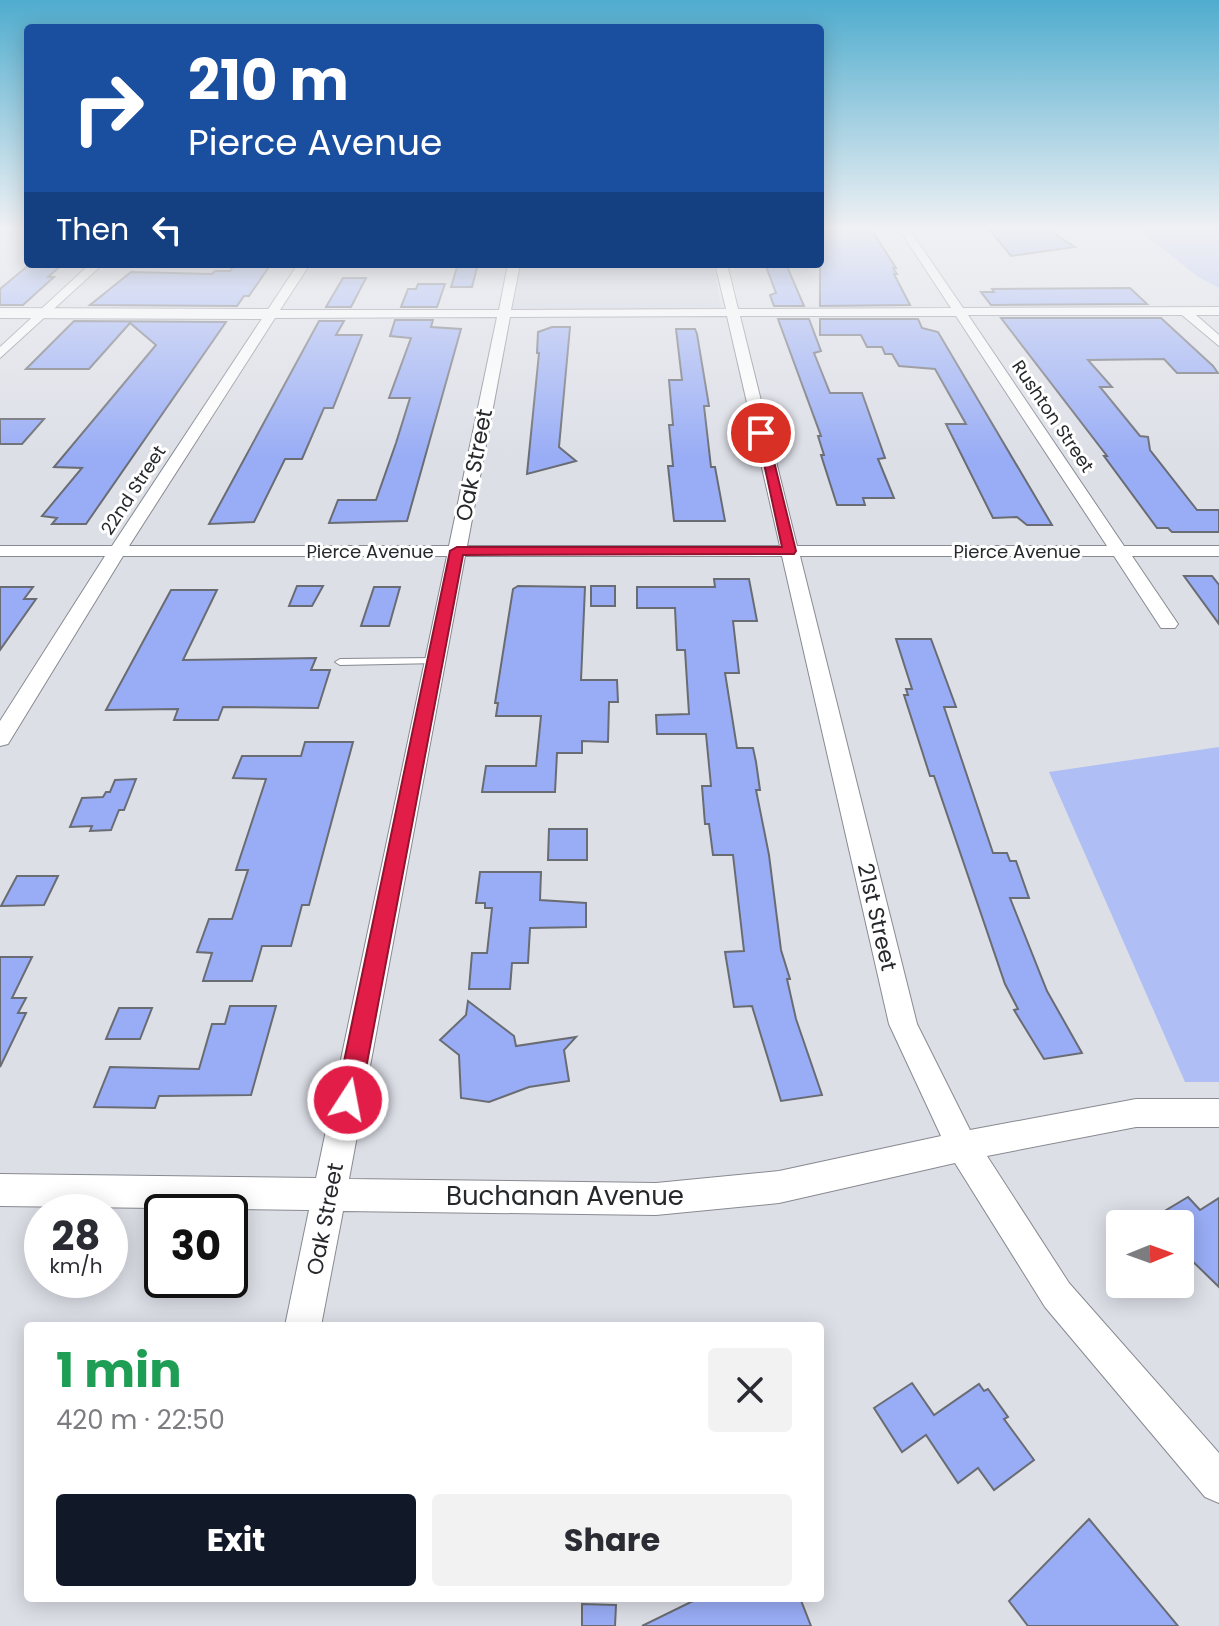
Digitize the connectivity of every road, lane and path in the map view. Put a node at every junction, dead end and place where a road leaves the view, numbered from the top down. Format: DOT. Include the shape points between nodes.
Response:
graph roads {
  1 [pos="54,305"];
  2 [pos="277,305"];
  3 [pos="506,305"];
  4 [pos="731,305"];
  5 [pos="955,305"];
  6 [pos="1219,311"];
  7 [pos="0,313"];
  8 [pos="45,313"];
  9 [pos="1187,313"];
  10 [pos="271,314"];
  11 [pos="504,314"];
  12 [pos="961,314"];
  13 [pos="733,315"];
  14 [pos="1219,342"];
  15 [pos="0,354"];
  16 [pos="0,551"];
  17 [pos="117,551"];
  18 [pos="457,551"];
  19 [pos="790,551"];
  20 [pos="1119,551"];
  21 [pos="1219,551"];
  22 [pos="1168,624"];
  23 [pos="435,661"];
  24 [pos="340,662"];
  25 [pos="0,739"];
  26 [pos="1219,1113"];
  27 [pos="962,1146"];
  28 [pos="0,1190"];
  29 [pos="329,1195"];
  30 [pos="304,1322"];
  31 [pos="1219,1483"];
  1 -- 8 [label="street"];
  2 -- 10 [label="street, 22nd Street"];
  3 -- 11 [label="street, Oak Street"];
  4 -- 13 [label="street, 21st Street"];
  5 -- 12 [label="street, Rushton Street"];
  6 -- 9 [label="street"];
  7 -- 8 [label="street"];
  8 -- 10 [label="street"];
  8 -- 15 [label="street"];
  9 -- 12 [label="street"];
  9 -- 14 [label="street"];
  10 -- 11 [label="street"];
  10 -- 17 [label="street, 22nd Street"];
  11 -- 13 [label="street"];
  11 -- 18 [label="street, Oak Street"];
  12 -- 13 [label="street"];
  12 -- 20 [label="street, Rushton Street"];
  13 -- 19 [label="street, 21st Street"];
  16 -- 17 [label="street, Pierce Avenue"];
  17 -- 18 [label="street, Pierce Avenue"];
  17 -- 25 [label="street, 22nd Street"];
  18 -- 19 [label="street, Pierce Avenue"];
  18 -- 23 [label="street, Oak Street"];
  19 -- 20 [label="street, Pierce Avenue"];
  19 -- 27 [label="street, 21st Street" via="903,1024"];
  20 -- 21 [label="street, Pierce Avenue"];
  20 -- 22 [label="street, Rushton Street"];
  23 -- 24 [label="lane"];
  23 -- 29 [label="street, Oak Street"];
  26 -- 27 [label="street, Buchanan Avenue" via="1136,1113"];
  27 -- 29 [label="street, Buchanan Avenue" via="779,1187 656,1199"];
  27 -- 31 [label="street, 21st Street" via="1057,1295"];
  28 -- 29 [label="street, Buchanan Avenue"];
  29 -- 30 [label="street, Oak Street"];
}
